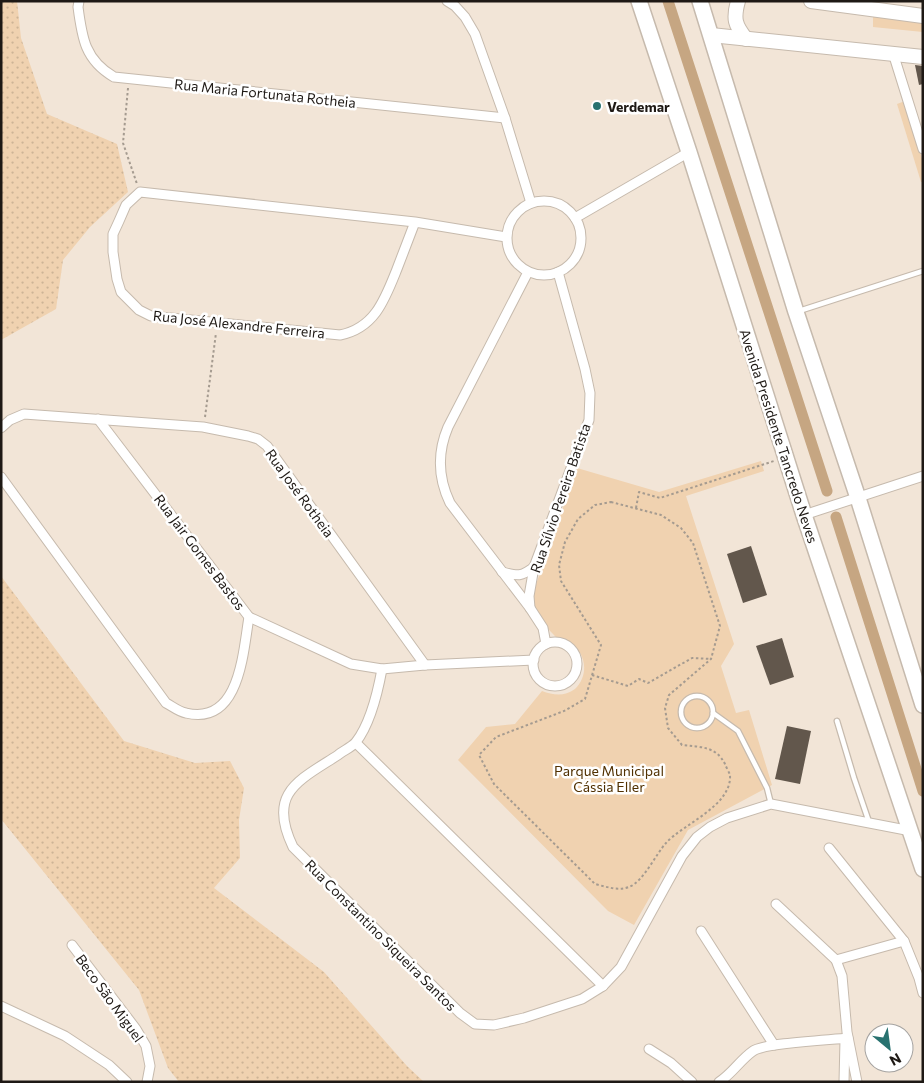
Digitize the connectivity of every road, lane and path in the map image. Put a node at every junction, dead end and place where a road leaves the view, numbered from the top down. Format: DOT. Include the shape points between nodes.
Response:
graph roads {
  1 [pos="79,1"];
  2 [pos="447,1"];
  3 [pos="639,1"];
  4 [pos="700,1"];
  5 [pos="738,1"];
  6 [pos="811,1"];
  7 [pos="850,4"];
  8 [pos="923,16"];
  9 [pos="711,36"];
  10 [pos="746,39"];
  11 [pos="893,53"];
  12 [pos="923,57"];
  13 [pos="129,79"];
  14 [pos="505,118"];
  15 [pos="923,149"];
  16 [pos="689,152"];
  17 [pos="140,192"];
  18 [pos="531,203"];
  19 [pos="575,218"];
  20 [pos="415,222"];
  21 [pos="506,237"];
  22 [pos="528,272"];
  23 [pos="558,272"];
  24 [pos="923,272"];
  25 [pos="796,312"];
  26 [pos="218,322"];
  27 [pos="98,419"];
  28 [pos="203,427"];
  29 [pos="1,428"];
  30 [pos="762,465"];
  31 [pos="1,476"];
  32 [pos="923,476"];
  33 [pos="858,498"];
  34 [pos="636,508"];
  35 [pos="804,515"];
  36 [pos="534,567"];
  37 [pos="502,572"];
  38 [pos="530,608"];
  39 [pos="249,617"];
  40 [pos="546,644"];
  41 [pos="711,659"];
  42 [pos="534,660"];
  43 [pos="424,665"];
  44 [pos="382,670"];
  45 [pos="592,675"];
  46 [pos="923,705"];
  47 [pos="713,713"];
  48 [pos="837,721"];
  49 [pos="356,743"];
  50 [pos="771,804"];
  51 [pos="869,823"];
  52 [pos="911,831"];
  53 [pos="830,848"];
  54 [pos="923,869"];
  55 [pos="776,904"];
  56 [pos="701,931"];
  57 [pos="904,941"];
  58 [pos="72,945"];
  59 [pos="836,960"];
  60 [pos="603,986"];
  61 [pos="923,993"];
  62 [pos="1,1006"];
  63 [pos="847,1036"];
  64 [pos="774,1045"];
  65 [pos="649,1049"];
  66 [pos="127,1082"];
  67 [pos="147,1082"];
  68 [pos="692,1082"];
  69 [pos="719,1082"];
  70 [pos="844,1082"];
  71 [pos="857,1082"];
  1 -- 13 [label="street, Rua Maria Fortunata Rotheia" via="83,36 93,60 101,70 114,77"];
  2 -- 14 [label="street" via="456,6 475,34"];
  3 -- 16 [label="main road, Avenida Presidente Tancredo Neves"];
  4 -- 9 [label="main road"];
  5 -- 10 [label="street" via="735,19 737,28"];
  6 -- 7 [label="street"];
  7 -- 8 [label="street"];
  9 -- 10 [label="street"];
  9 -- 25 [label="main road"];
  10 -- 11 [label="street"];
  11 -- 12 [label="street"];
  11 -- 15 [label="street"];
  13 -- 14 [label="street, Rua Maria Fortunata Rotheia"];
  13 -- 17 [label="path" via="123,143"];
  14 -- 18 [label="street"];
  16 -- 19 [label="street"];
  16 -- 35 [label="main road, Avenida Presidente Tancredo Neves"];
  17 -- 20 [label="street"];
  17 -- 26 [label="street, Rua José Alexandre Ferreira" via="126,205 113,234 117,279 122,292 139,310 151,316"];
  18 -- 19 [label="street" via="551,201 569,210"];
  18 -- 21 [label="street" via="518,211"];
  19 -- 23 [label="street" via="580,230 577,254"];
  20 -- 21 [label="street"];
  20 -- 26 [label="street, Rua José Alexandre Ferreira" via="385,297 375,314 352,333 340,335"];
  21 -- 22 [label="street" via="512,258"];
  22 -- 23 [label="street"];
  22 -- 37 [label="street" via="448,427 441,450 441,476 450,503"];
  23 -- 36 [label="street, Rua Sílvio Pereira Batista" via="585,369 590,393 589,420"];
  24 -- 25 [label="lane"];
  25 -- 33 [label="main road"];
  26 -- 28 [label="path"];
  27 -- 28 [label="street, Rua José Rotheia"];
  27 -- 29 [label="street, Rua José Rotheia" via="24,414"];
  27 -- 39 [label="street, Rua Jair Gomes Bastos"];
  28 -- 43 [label="street, Rua José Rotheia" via="248,436 267,446"];
  30 -- 34 [label="path" via="660,498 639,492"];
  31 -- 39 [label="street" via="166,703 186,713 202,714 224,704 239,674"];
  32 -- 33 [label="street"];
  33 -- 35 [label="street"];
  33 -- 46 [label="main road"];
  34 -- 41 [label="path" via="661,515 681,528 693,543 720,626"];
  34 -- 45 [label="path" via="611,502 595,505 578,519 565,542 558,565 561,581 601,645"];
  35 -- 52 [label="main road, Avenida Presidente Tancredo Neves"];
  36 -- 37 [label="street" via="516,576"];
  36 -- 38 [label="street, Rua Sílvio Pereira Batista"];
  37 -- 38 [label="street"];
  38 -- 40 [label="street" via="542,628"];
  39 -- 44 [label="street, Rua Jair Gomes Bastos" via="352,664"];
  40 -- 42 [label="street" via="538,650"];
  40 -- 42 [label="street" via="564,643 571,648 578,664 570,681 553,686 544,683 534,669"];
  41 -- 45 [label="path" via="692,658 648,682 639,679 628,686"];
  41 -- 45 [label="path" via="669,695 665,708 668,728 682,745 709,748 722,759 730,774 726,792 716,805 667,842 631,887 617,890 595,884 494,784 479,755 496,737 586,699"];
  42 -- 43 [label="street, Rua Jair Gomes Bastos"];
  43 -- 44 [label="street, Rua Jair Gomes Bastos"];
  44 -- 49 [label="street" via="367,720"];
  47 -- 47 [label="lane" via="708,699 697,696 687,700 682,710 687,724 697,728 710,722"];
  47 -- 50 [label="lane" via="738,731 767,788"];
  48 -- 51 [label="lane"];
  49 -- 60 [label="street"];
  49 -- 60 [label="street, Rua Constantino Siqueira Santos" via="296,782 287,795 284,809 287,834 293,847 460,1013 476,1024 494,1025 582,999"];
  50 -- 51 [label="street, Rua Constantino Siqueira Santos"];
  50 -- 60 [label="street, Rua Constantino Siqueira Santos" via="727,818 697,837 682,856 621,967"];
  51 -- 52 [label="street, Rua Constantino Siqueira Santos"];
  52 -- 54 [label="main road, Avenida Presidente Tancredo Neves"];
  53 -- 57 [label="street"];
  55 -- 59 [label="street"];
  56 -- 64 [label="street"];
  57 -- 59 [label="street"];
  57 -- 61 [label="street"];
  58 -- 67 [label="street, Beco São Miguel" via="146,1046 150,1066"];
  59 -- 63 [label="street" via="842,976"];
  62 -- 66 [label="street" via="64,1036 109,1065"];
  63 -- 64 [label="street"];
  63 -- 70 [label="street"];
  63 -- 71 [label="street"];
  64 -- 69 [label="street" via="754,1049"];
  65 -- 68 [label="street"];
}
